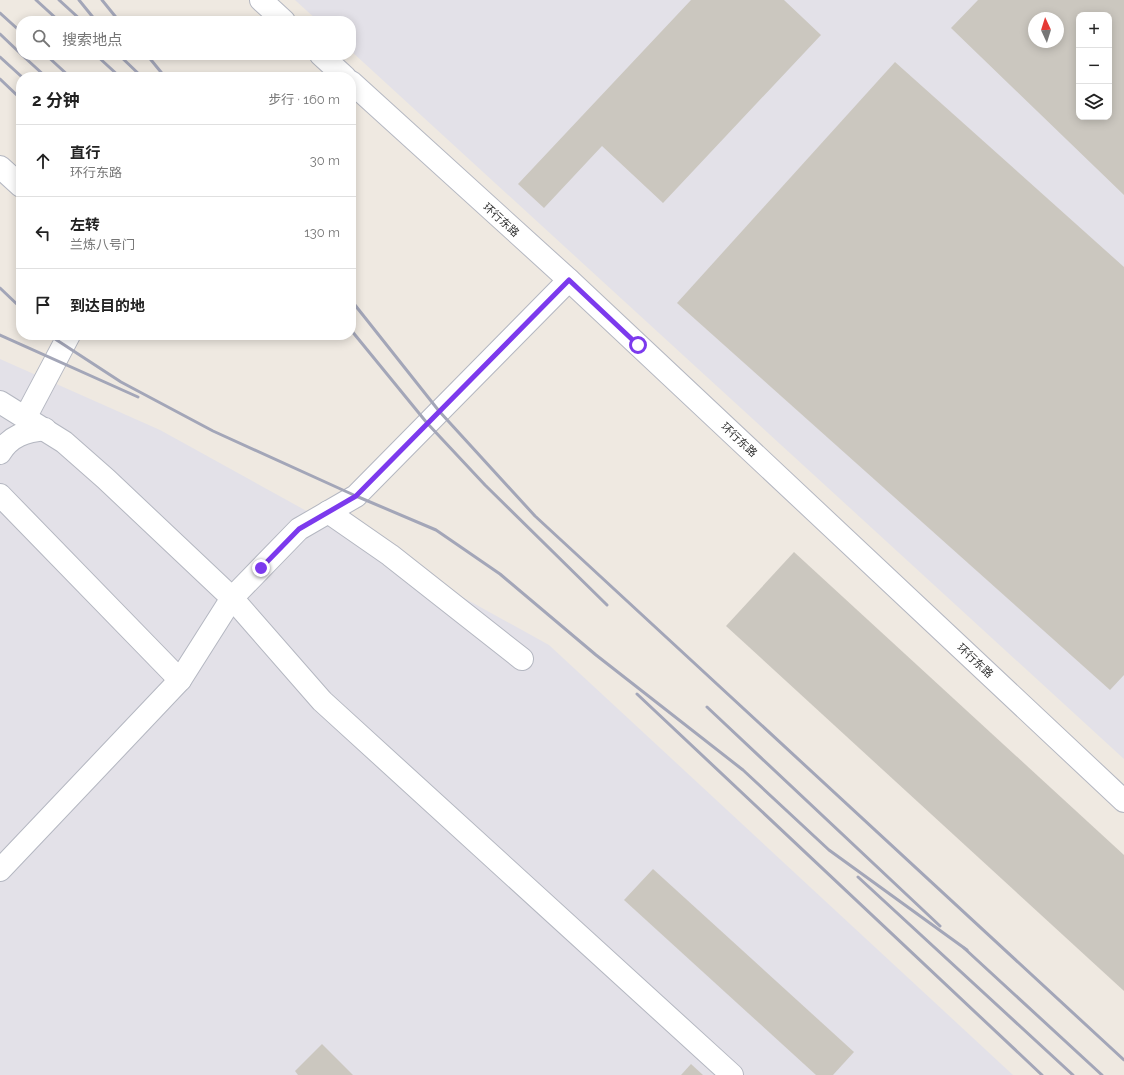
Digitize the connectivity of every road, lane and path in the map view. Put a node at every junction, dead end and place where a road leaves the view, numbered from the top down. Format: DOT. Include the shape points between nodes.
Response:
graph roads {
  1 [pos="261,0"];
  2 [pos="279,16"];
  3 [pos="326,60"];
  4 [pos="340,72"];
  5 [pos="356,87"];
  6 [pos="0,167"];
  7 [pos="16,181"];
  8 [pos="569,280"];
  9 [pos="66,340"];
  10 [pos="0,402"];
  11 [pos="25,418"];
  12 [pos="45,429"];
  13 [pos="0,453"];
  14 [pos="0,495"];
  15 [pos="328,512"];
  16 [pos="232,598"];
  17 [pos="522,659"];
  18 [pos="180,680"];
  19 [pos="1124,801"];
  20 [pos="0,870"];
  21 [pos="732,1075"];
  1 -- 2 [label="street"];
  3 -- 4 [label="street"];
  5 -- 8 [label="street, 环行东路"];
  6 -- 7 [label="street"];
  8 -- 15 [label="street" via="356,496"];
  8 -- 19 [label="street, 环行东路"];
  9 -- 11 [label="street"];
  10 -- 11 [label="street"];
  11 -- 12 [label="street"];
  12 -- 13 [label="street" via="30,430 16,436"];
  12 -- 16 [label="street" via="106,478"];
  14 -- 18 [label="street"];
  15 -- 16 [label="street" via="299,529"];
  15 -- 17 [label="street" via="390,554"];
  16 -- 18 [label="street"];
  16 -- 21 [label="street" via="322,701"];
  18 -- 20 [label="street"];
}
